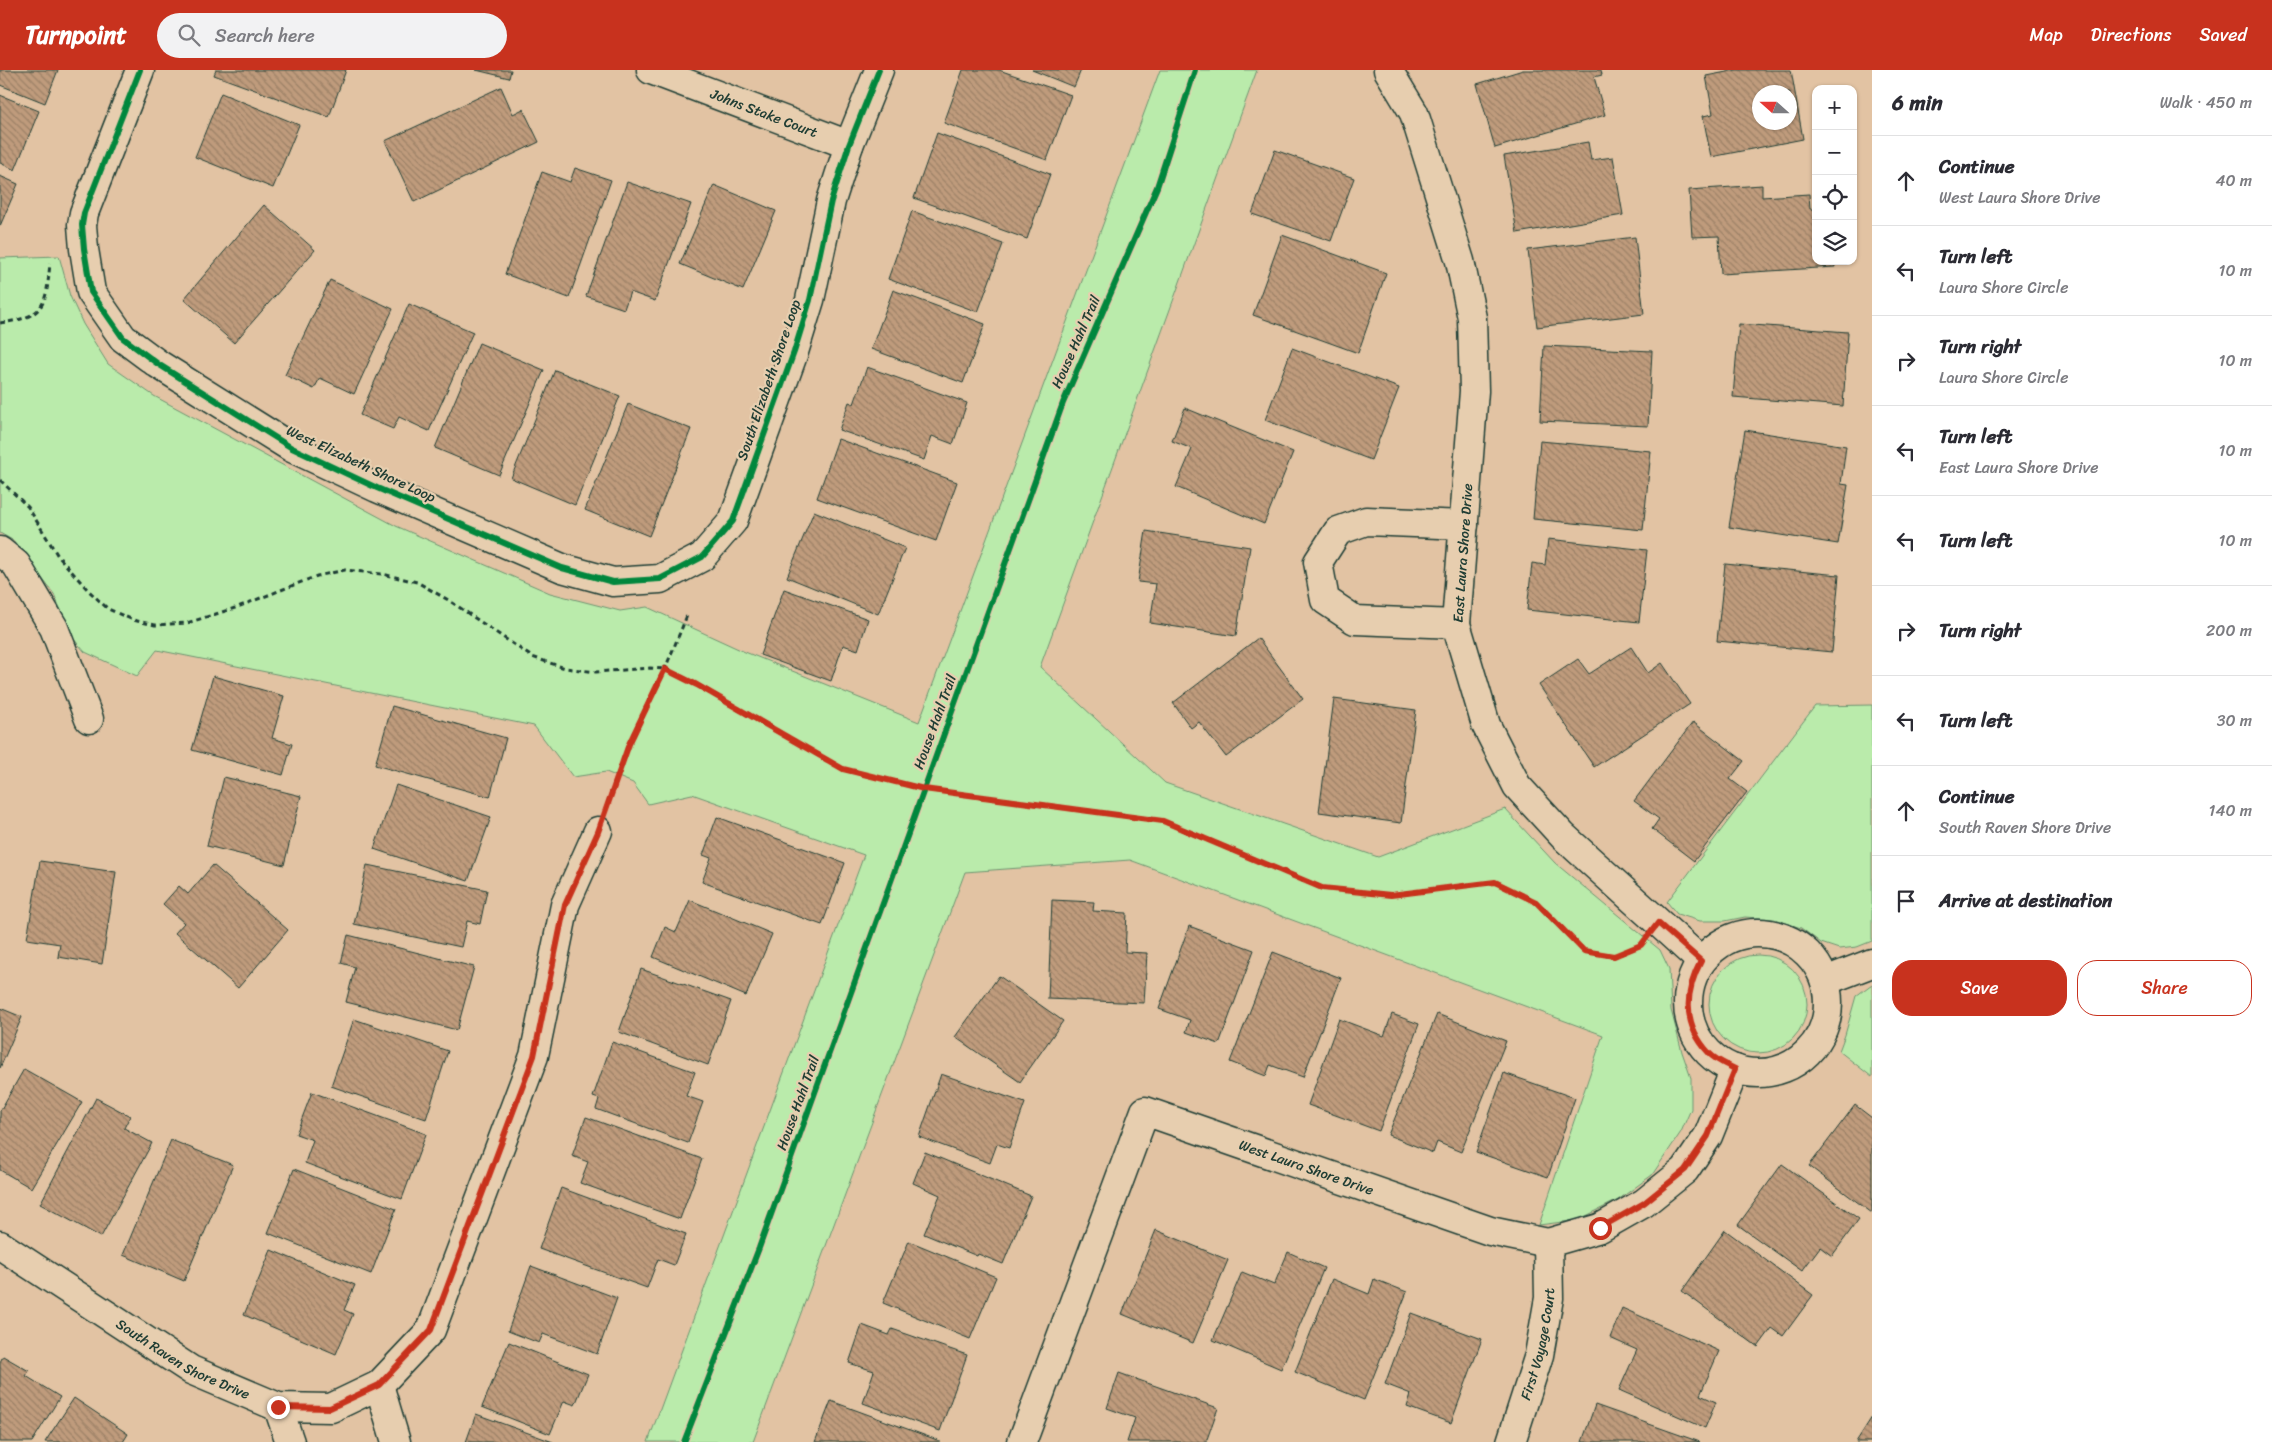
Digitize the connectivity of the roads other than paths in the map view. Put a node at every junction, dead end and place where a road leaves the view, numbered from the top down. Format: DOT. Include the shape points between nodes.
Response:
graph roads {
  1 [pos="140,70"];
  2 [pos="651,70"];
  3 [pos="879,70"];
  4 [pos="1388,70"];
  5 [pos="849,145"];
  6 [pos="1464,525"];
  7 [pos="0,551"];
  8 [pos="660,579"];
  9 [pos="1456,624"];
  10 [pos="89,718"];
  11 [pos="598,832"];
  12 [pos="1701,961"];
  13 [pos="1872,963"];
  14 [pos="1825,981"];
  15 [pos="1735,1069"];
  16 [pos="1548,1243"];
  17 [pos="0,1244"];
  18 [pos="379,1385"];
  19 [pos="278,1407"];
  20 [pos="290,1442"];
  21 [pos="396,1442"];
  22 [pos="1022,1442"];
  23 [pos="1511,1442"];
  1 -- 8 [label="street, West Elizabeth Shore Loop" via="82,225 90,292 123,338 158,364 292,448 377,488 562,568 613,582"];
  2 -- 5 [label="street, Johns Stake Court"];
  3 -- 5 [label="street, South Elizabeth Shore Loop"];
  4 -- 6 [label="street, East Laura Shore Drive" via="1414,113 1460,262 1472,318 1474,391"];
  5 -- 8 [label="street, South Elizabeth Shore Loop" via="831,201 797,344 733,520 702,558"];
  6 -- 9 [label="street, East Laura Shore Drive"];
  6 -- 9 [label="street" via="1366,520 1338,531 1318,562 1325,600 1355,620"];
  7 -- 10 [label="street" via="16,564 54,628"];
  9 -- 12 [label="street, East Laura Shore Drive" via="1486,725 1518,786 1562,836"];
  11 -- 18 [label="street, South Raven Shore Drive" via="565,905 534,1056 431,1330"];
  12 -- 14 [label="street" via="1727,939 1754,932 1782,936 1810,955"];
  12 -- 15 [label="street" via="1691,979 1687,1007 1694,1032 1710,1055"];
  13 -- 14 [label="street"];
  14 -- 15 [label="street" via="1828,1006 1822,1030 1806,1054 1784,1068 1759,1073"];
  15 -- 16 [label="street, West Laura Shore Drive" via="1708,1136 1685,1170 1644,1203 1600,1228"];
  16 -- 22 [label="street, West Laura Shore Drive" via="1490,1231 1145,1111"];
  16 -- 23 [label="street, First Voyage Court" via="1550,1298 1539,1355"];
  17 -- 19 [label="street, South Raven Shore Drive" via="191,1370"];
  18 -- 19 [label="street, South Raven Shore Drive" via="330,1408"];
  18 -- 21 [label="street"];
  19 -- 20 [label="street"];
}
